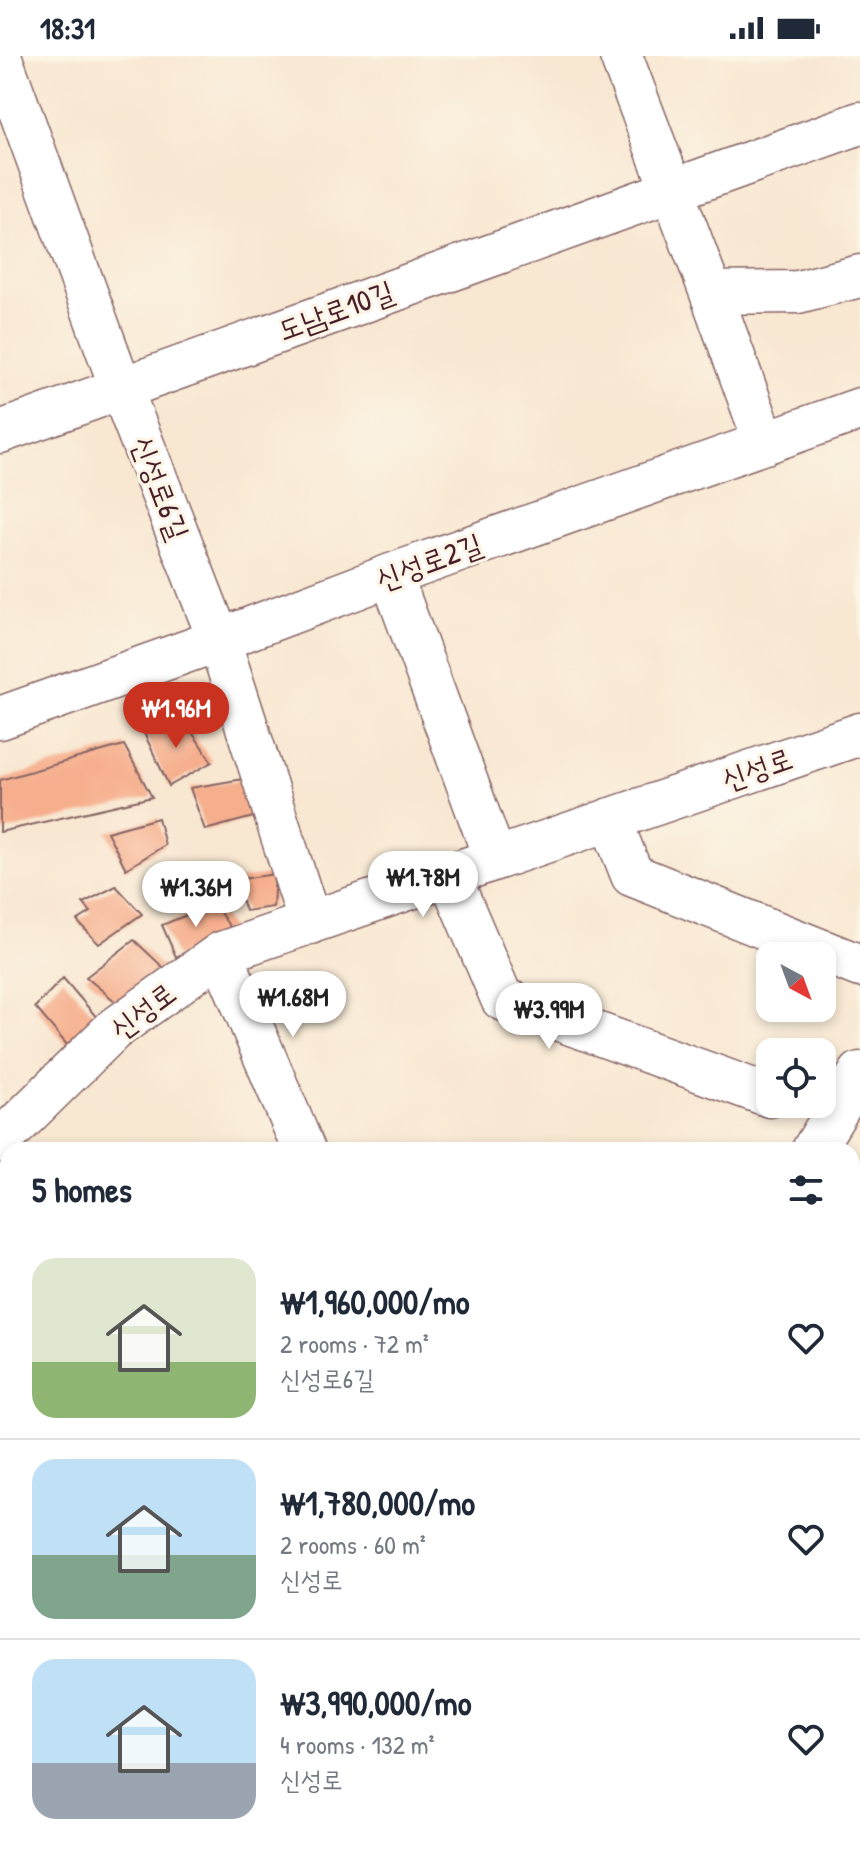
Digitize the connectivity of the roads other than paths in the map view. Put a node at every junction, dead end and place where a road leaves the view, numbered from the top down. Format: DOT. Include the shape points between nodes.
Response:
graph roads {
  1 [pos="0,56"];
  2 [pos="621,56"];
  3 [pos="860,123"];
  4 [pos="671,190"];
  5 [pos="860,276"];
  6 [pos="711,293"];
  7 [pos="121,388"];
  8 [pos="860,409"];
  9 [pos="0,432"];
  10 [pos="765,443"];
  11 [pos="391,575"];
  12 [pos="219,640"];
  13 [pos="0,718"];
  14 [pos="860,734"];
  15 [pos="610,819"];
  16 [pos="495,859"];
  17 [pos="449,875"];
  18 [pos="310,923"];
  19 [pos="221,953"];
  20 [pos="860,966"];
  21 [pos="860,1073"];
  22 [pos="756,1091"];
  23 [pos="805,1118"];
  24 [pos="822,1134"];
  25 [pos="0,1141"];
  26 [pos="301,1142"];
  1 -- 7 [label="street, 신성로6길"];
  2 -- 4 [label="street"];
  3 -- 4 [label="street, 도남로10길"];
  4 -- 6 [label="street"];
  4 -- 7 [label="street, 도남로10길"];
  5 -- 6 [label="street" via="798,292"];
  6 -- 10 [label="street"];
  7 -- 9 [label="street, 도남로10길"];
  7 -- 12 [label="street, 신성로6길"];
  8 -- 10 [label="street, 신성로2길"];
  10 -- 11 [label="street, 신성로2길"];
  11 -- 12 [label="street, 신성로2길"];
  11 -- 16 [label="street"];
  12 -- 13 [label="street, 신성로2길"];
  12 -- 18 [label="street, 신성로6길"];
  14 -- 15 [label="street, 신성로"];
  15 -- 16 [label="street, 신성로"];
  15 -- 20 [label="street" via="632,875"];
  16 -- 17 [label="street, 신성로"];
  17 -- 18 [label="street, 신성로"];
  17 -- 22 [label="street" via="502,999"];
  18 -- 19 [label="street, 신성로"];
  19 -- 25 [label="street, 신성로" via="113,1030"];
  19 -- 26 [label="street"];
  21 -- 24 [label="street"];
  23 -- 24 [label="street"];
}
